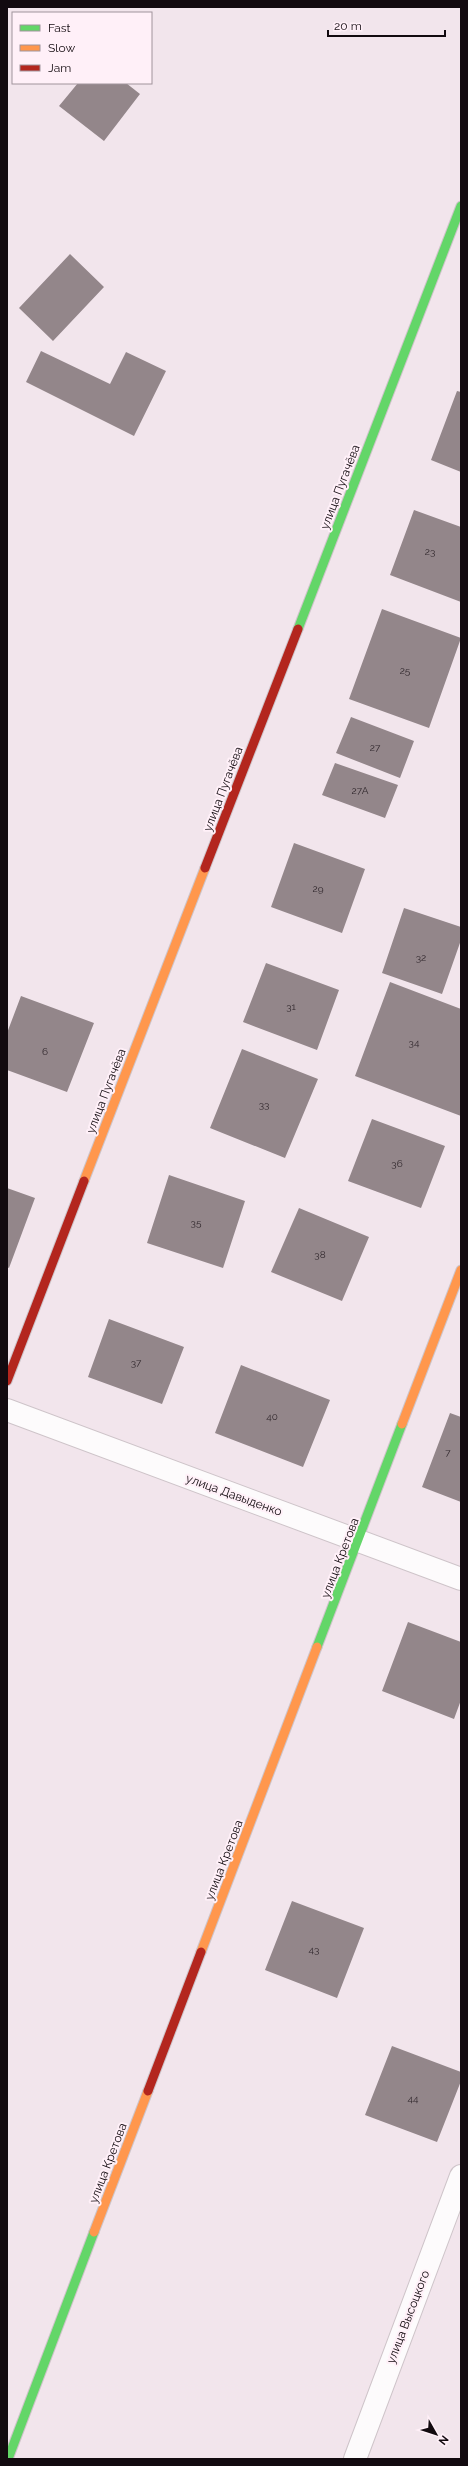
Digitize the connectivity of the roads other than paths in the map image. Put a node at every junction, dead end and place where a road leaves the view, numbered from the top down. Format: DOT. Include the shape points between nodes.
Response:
graph roads {
  1 [pos="461,206"];
  2 [pos="461,1270"];
  3 [pos="7,1381"];
  4 [pos="7,1410"];
  5 [pos="359,1541"];
  6 [pos="461,1579"];
  7 [pos="461,2176"];
  8 [pos="8,2459"];
  9 [pos="355,2459"];
  1 -- 3 [label="street, улица Пугачёва"];
  2 -- 5 [label="street, улица Кретова"];
  4 -- 5 [label="street, улица Давыденко"];
  5 -- 6 [label="street, улица Давыденко"];
  5 -- 8 [label="street, улица Кретова"];
  7 -- 9 [label="street, улица Высоцкого"];
}
